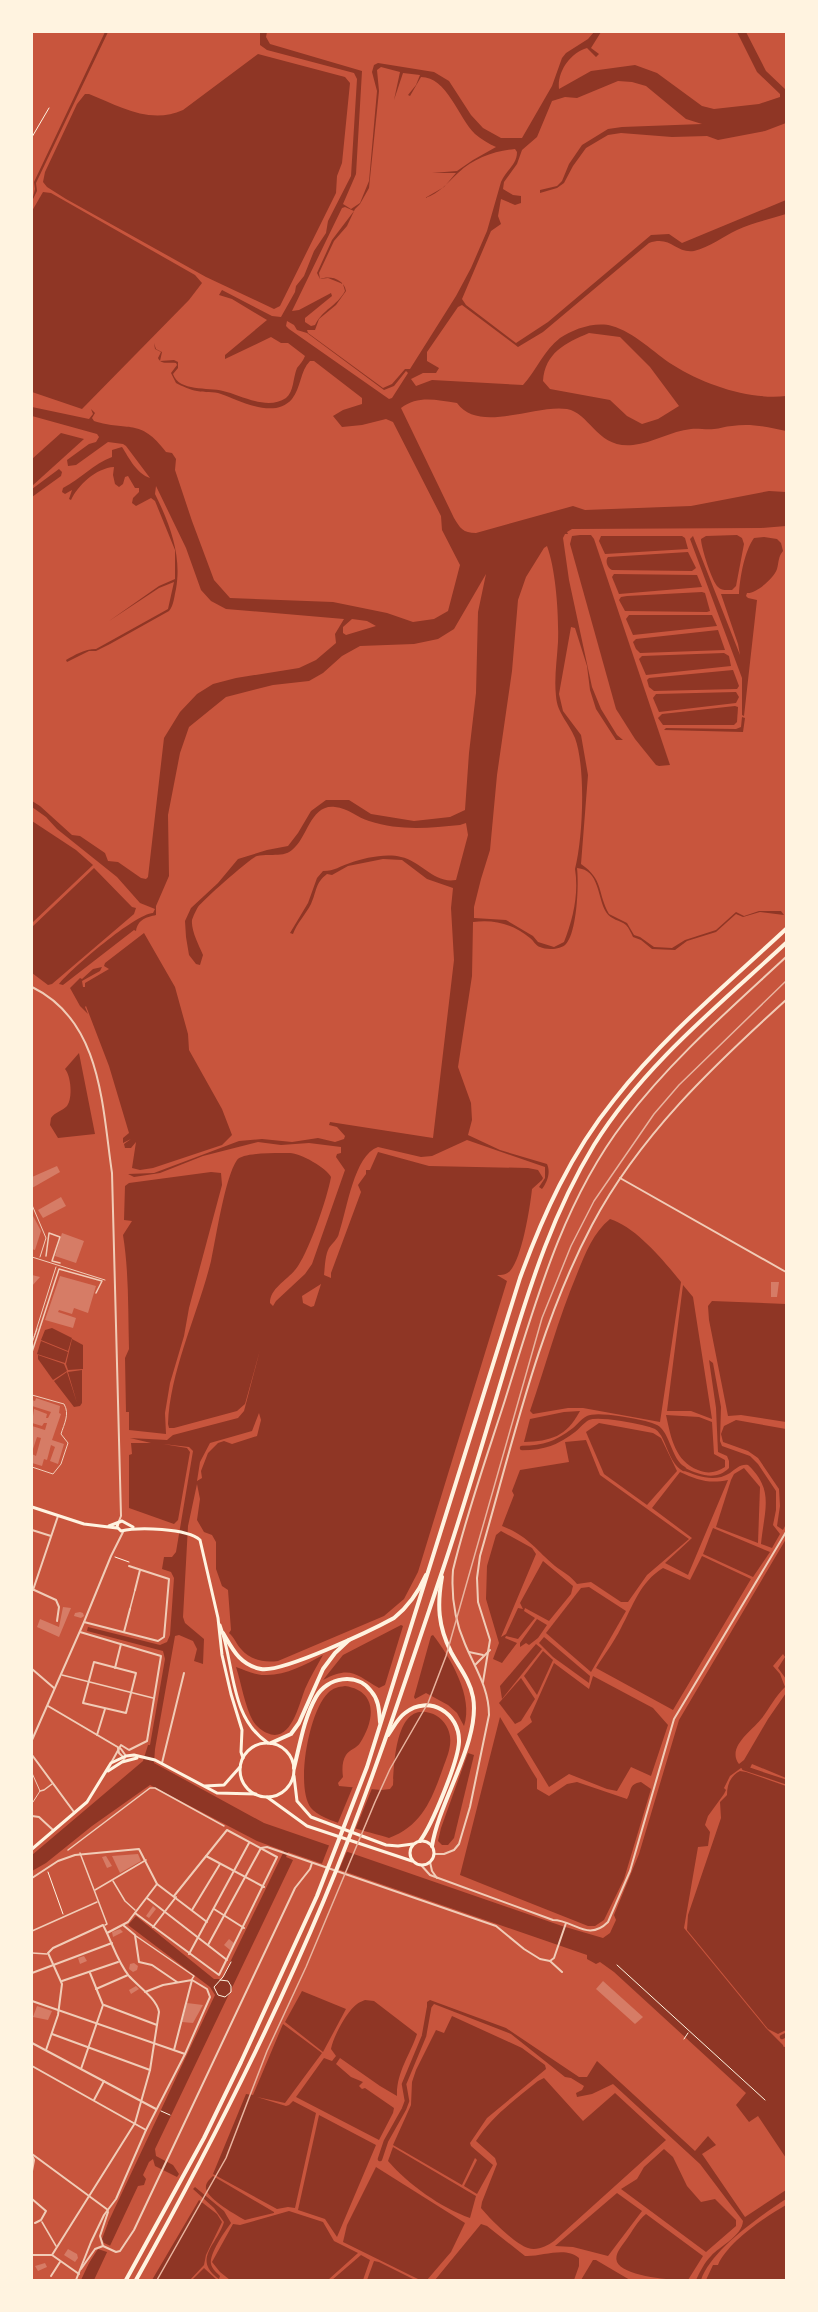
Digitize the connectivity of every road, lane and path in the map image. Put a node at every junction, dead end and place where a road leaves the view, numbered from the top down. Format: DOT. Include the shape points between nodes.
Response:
graph roads {
  1 [pos="49,108"];
  2 [pos="32,137"];
  3 [pos="786,929"];
  4 [pos="786,943"];
  5 [pos="786,957"];
  6 [pos="32,987"];
  7 [pos="786,1000"];
  8 [pos="620,1178"];
  9 [pos="32,1205"];
  10 [pos="46,1227"];
  11 [pos="49,1233"];
  12 [pos="46,1256"];
  13 [pos="32,1257"];
  14 [pos="40,1259"];
  15 [pos="52,1260"];
  16 [pos="60,1263"];
  17 [pos="56,1265"];
  18 [pos="786,1272"];
  19 [pos="105,1280"];
  20 [pos="102,1281"];
  21 [pos="96,1293"];
  22 [pos="32,1343"];
  23 [pos="32,1352"];
  24 [pos="32,1395"];
  25 [pos="32,1467"];
  26 [pos="32,1507"];
  27 [pos="58,1516"];
  28 [pos="121,1516"];
  29 [pos="119,1522"];
  30 [pos="126,1523"];
  31 [pos="109,1526"];
  32 [pos="134,1528"];
  33 [pos="118,1529"];
  34 [pos="32,1530"];
  35 [pos="125,1530"];
  36 [pos="786,1532"];
  37 [pos="51,1536"];
  38 [pos="119,1539"];
  39 [pos="435,1555"];
  40 [pos="111,1556"];
  41 [pos="445,1564"];
  42 [pos="129,1566"];
  43 [pos="140,1570"];
  44 [pos="32,1590"];
  45 [pos="135,1590"];
  46 [pos="130,1610"];
  47 [pos="218,1618"];
  48 [pos="57,1621"];
  49 [pos="84,1622"];
  50 [pos="80,1632"];
  51 [pos="124,1632"];
  52 [pos="223,1633"];
  53 [pos="352,1638"];
  54 [pos="121,1644"];
  55 [pos="490,1650"];
  56 [pos="469,1652"];
  57 [pos="483,1655"];
  58 [pos="485,1662"];
  59 [pos="475,1665"];
  60 [pos="115,1668"];
  61 [pos="32,1669"];
  62 [pos="184,1673"];
  63 [pos="60,1675"];
  64 [pos="89,1682"];
  65 [pos="483,1682"];
  66 [pos="54,1688"];
  67 [pos="131,1693"];
  68 [pos="154,1698"];
  69 [pos="48,1706"];
  70 [pos="105,1708"];
  71 [pos="381,1724"];
  72 [pos="32,1729"];
  73 [pos="38,1729"];
  74 [pos="98,1735"];
  75 [pos="386,1738"];
  76 [pos="32,1740"];
  77 [pos="270,1743"];
  78 [pos="118,1748"];
  79 [pos="32,1755"];
  80 [pos="243,1758"];
  81 [pos="125,1759"];
  82 [pos="111,1763"];
  83 [pos="162,1763"];
  84 [pos="32,1764"];
  85 [pos="39,1765"];
  86 [pos="241,1766"];
  87 [pos="294,1768"];
  88 [pos="32,1773"];
  89 [pos="104,1774"];
  90 [pos="294,1776"];
  91 [pos="53,1784"];
  92 [pos="203,1786"];
  93 [pos="40,1791"];
  94 [pos="256,1794"];
  95 [pos="267,1797"];
  96 [pos="33,1802"];
  97 [pos="74,1812"];
  98 [pos="32,1816"];
  99 [pos="224,1826"];
  100 [pos="53,1830"];
  101 [pos="420,1841"];
  102 [pos="250,1842"];
  103 [pos="413,1844"];
  104 [pos="432,1846"];
  105 [pos="261,1848"];
  106 [pos="32,1849"];
  107 [pos="68,1850"];
  108 [pos="80,1853"];
  109 [pos="434,1854"];
  110 [pos="206,1856"];
  111 [pos="146,1860"];
  112 [pos="412,1861"];
  113 [pos="430,1862"];
  114 [pos="312,1863"];
  115 [pos="220,1864"];
  116 [pos="421,1865"];
  117 [pos="47,1870"];
  118 [pos="234,1872"];
  119 [pos="245,1877"];
  120 [pos="32,1878"];
  121 [pos="437,1878"];
  122 [pos="112,1880"];
  123 [pos="157,1884"];
  124 [pos="264,1887"];
  125 [pos="95,1890"];
  126 [pos="175,1896"];
  127 [pos="147,1898"];
  128 [pos="98,1901"];
  129 [pos="214,1909"];
  130 [pos="192,1910"];
  131 [pos="135,1912"];
  132 [pos="165,1912"];
  133 [pos="224,1916"];
  134 [pos="64,1918"];
  135 [pos="207,1922"];
  136 [pos="103,1925"];
  137 [pos="123,1925"];
  138 [pos="565,1925"];
  139 [pos="153,1927"];
  140 [pos="244,1928"];
  141 [pos="32,1931"];
  142 [pos="107,1933"];
  143 [pos="135,1935"];
  144 [pos="198,1938"];
  145 [pos="112,1943"];
  146 [pos="208,1945"];
  147 [pos="32,1953"];
  148 [pos="48,1953"];
  149 [pos="189,1954"];
  150 [pos="229,1961"];
  151 [pos="550,1961"];
  152 [pos="119,1962"];
  153 [pos="53,1965"];
  154 [pos="617,1965"];
  155 [pos="32,1972"];
  156 [pos="562,1972"];
  157 [pos="90,1973"];
  158 [pos="128,1975"];
  159 [pos="192,1980"];
  160 [pos="220,1980"];
  161 [pos="62,1981"];
  162 [pos="177,1982"];
  163 [pos="96,1989"];
  164 [pos="144,1992"];
  165 [pos="32,2001"];
  166 [pos="103,2005"];
  167 [pos="59,2011"];
  168 [pos="98,2024"];
  169 [pos="157,2025"];
  170 [pos="690,2032"];
  171 [pos="52,2034"];
  172 [pos="684,2039"];
  173 [pos="32,2043"];
  174 [pos="153,2043"];
  175 [pos="89,2048"];
  176 [pos="174,2049"];
  177 [pos="46,2050"];
  178 [pos="185,2054"];
  179 [pos="32,2066"];
  180 [pos="81,2069"];
  181 [pos="150,2070"];
  182 [pos="104,2081"];
  183 [pos="94,2100"];
  184 [pos="765,2100"];
  185 [pos="142,2101"];
  186 [pos="156,2109"];
  187 [pos="161,2111"];
  188 [pos="170,2115"];
  189 [pos="135,2123"];
  190 [pos="146,2130"];
  191 [pos="32,2154"];
  192 [pos="32,2171"];
  193 [pos="89,2196"];
  194 [pos="32,2199"];
  195 [pos="108,2210"];
  196 [pos="41,2220"];
  197 [pos="35,2223"];
  198 [pos="103,2246"];
  199 [pos="57,2247"];
  200 [pos="32,2255"];
  201 [pos="52,2255"];
  202 [pos="60,2262"];
  203 [pos="81,2269"];
  204 [pos="79,2274"];
  205 [pos="51,2276"];
  206 [pos="76,2280"];
  207 [pos="126,2280"];
  208 [pos="136,2280"];
  1 -- 2 [label="path"];
  3 -- 39 [label="highway" via="634,1076 570,1165 551,1200 520,1278"];
  4 -- 41 [label="highway" via="642,1082 579,1170 532,1280"];
  5 -- 56 [label="street" via="681,1055 622,1123 557,1239 453,1570 453,1608"];
  6 -- 28 [label="street" via="78,1026 95,1068 112,1173"];
  7 -- 8 [label="street" via="684,1097"];
  8 -- 18 [label="street"];
  8 -- 55 [label="street" via="577,1254 546,1330 480,1556 478,1602"];
  9 -- 14 [label="lane" via="46,1238"];
  10 -- 11 [label="street"];
  11 -- 12 [label="street"];
  11 -- 15 [label="street" via="60,1237"];
  12 -- 14 [label="street"];
  12 -- 15 [label="street"];
  13 -- 14 [label="lane"];
  14 -- 17 [label="lane"];
  15 -- 16 [label="street"];
  17 -- 19 [label="lane"];
  17 -- 22 [label="lane"];
  19 -- 20 [label="street"];
  20 -- 21 [label="street"];
  20 -- 23 [label="street" via="59,1269"];
  24 -- 25 [label="lane" via="66,1407 61,1434 68,1443 53,1474"];
  26 -- 27 [label="main road"];
  27 -- 31 [label="main road"];
  27 -- 37 [label="street"];
  28 -- 29 [label="street"];
  28 -- 30 [label="street"];
  29 -- 30 [label="main road"];
  29 -- 31 [label="main road"];
  29 -- 33 [label="main road"];
  30 -- 32 [label="main road"];
  30 -- 35 [label="main road"];
  31 -- 33 [label="main road"];
  32 -- 35 [label="main road"];
  32 -- 47 [label="main road" via="191,1533 200,1540"];
  33 -- 35 [label="main road"];
  33 -- 38 [label="street"];
  34 -- 37 [label="street"];
  35 -- 38 [label="street"];
  36 -- 138 [label="street" via="674,1719 630,1870 608,1922 590,1931"];
  37 -- 44 [label="street"];
  38 -- 40 [label="street"];
  39 -- 53 [label="highway" via="419,1592 408,1606 394,1618"];
  39 -- 71 [label="highway"];
  40 -- 42 [label="path" via="130,1562"];
  40 -- 49 [label="street"];
  41 -- 75 [label="highway"];
  41 -- 104 [label="highway" via="438,1603 443,1633 465,1673 474,1716"];
  42 -- 43 [label="street"];
  43 -- 45 [label="street"];
  43 -- 51 [label="street" via="169,1579 164,1637 161,1640"];
  44 -- 48 [label="street" via="56,1600"];
  45 -- 46 [label="street"];
  46 -- 51 [label="street"];
  47 -- 52 [label="main road"];
  47 -- 80 [label="main road" via="222,1655 242,1730"];
  49 -- 50 [label="street"];
  49 -- 51 [label="street"];
  50 -- 54 [label="street"];
  50 -- 63 [label="street"];
  52 -- 53 [label="highway" via="237,1656 266,1670 292,1664"];
  52 -- 77 [label="main road" via="243,1714 258,1736"];
  53 -- 77 [label="highway" via="322,1669 291,1734"];
  54 -- 60 [label="street"];
  54 -- 68 [label="street" via="161,1656"];
  55 -- 57 [label="street"];
  55 -- 58 [label="street"];
  56 -- 57 [label="street"];
  56 -- 59 [label="street"];
  57 -- 59 [label="street"];
  58 -- 59 [label="street"];
  58 -- 65 [label="street"];
  59 -- 65 [label="street"];
  60 -- 64 [label="street" via="94,1662"];
  60 -- 67 [label="street" via="136,1673"];
  61 -- 66 [label="street"];
  62 -- 83 [label="street"];
  63 -- 64 [label="street"];
  63 -- 66 [label="street"];
  64 -- 67 [label="street"];
  64 -- 70 [label="street" via="83,1702"];
  65 -- 109 [label="street" via="489,1715 470,1807 459,1844 444,1854"];
  66 -- 69 [label="street"];
  67 -- 68 [label="street"];
  67 -- 70 [label="street" via="126,1713"];
  68 -- 78 [label="street" via="147,1741 129,1749 121,1745"];
  69 -- 73 [label="street"];
  69 -- 74 [label="street"];
  70 -- 74 [label="street"];
  71 -- 87 [label="highway" via="378,1702 366,1685 346,1679 327,1684 316,1696"];
  71 -- 207 [label="highway" via="317,1896 279,1979 204,2138"];
  72 -- 73 [label="street"];
  73 -- 76 [label="street"];
  74 -- 78 [label="street"];
  75 -- 101 [label="highway" via="405,1713 425,1705 446,1711 458,1730 457,1752"];
  75 -- 208 [label="highway" via="325,1898 288,1982 212,2141"];
  77 -- 80 [label="main road" via="255,1746"];
  77 -- 87 [label="main road" via="287,1751"];
  78 -- 81 [label="street"];
  78 -- 82 [label="street"];
  79 -- 85 [label="street"];
  80 -- 86 [label="main road"];
  81 -- 82 [label="main road"];
  81 -- 83 [label="main road" via="134,1755"];
  81 -- 89 [label="main road"];
  82 -- 89 [label="main road"];
  83 -- 92 [label="main road"];
  84 -- 85 [label="street"];
  85 -- 91 [label="street"];
  86 -- 92 [label="main road" via="224,1785"];
  86 -- 94 [label="main road" via="244,1783"];
  87 -- 90 [label="main road"];
  88 -- 93 [label="lane"];
  89 -- 97 [label="main road" via="87,1802"];
  90 -- 95 [label="main road" via="284,1791"];
  90 -- 103 [label="main road" via="297,1801 311,1817 386,1845"];
  91 -- 93 [label="street"];
  91 -- 97 [label="street"];
  92 -- 94 [label="main road" via="217,1793"];
  93 -- 96 [label="lane"];
  94 -- 95 [label="main road"];
  95 -- 112 [label="main road" via="307,1827"];
  97 -- 100 [label="main road"];
  98 -- 100 [label="street" via="39,1817"];
  99 -- 107 [label="street" via="150,1788"];
  100 -- 106 [label="main road"];
  101 -- 103 [label="main road"];
  101 -- 104 [label="main road"];
  102 -- 105 [label="street"];
  102 -- 110 [label="street" via="231,1831 224,1832"];
  102 -- 118 [label="street"];
  103 -- 112 [label="main road"];
  104 -- 109 [label="main road"];
  105 -- 114 [label="street"];
  105 -- 119 [label="street"];
  105 -- 124 [label="street" via="277,1857"];
  108 -- 111 [label="street" via="139,1849"];
  108 -- 120 [label="street" via="58,1861"];
  108 -- 125 [label="street"];
  109 -- 113 [label="main road"];
  110 -- 115 [label="street"];
  110 -- 126 [label="street"];
  111 -- 122 [label="street"];
  111 -- 123 [label="street"];
  112 -- 116 [label="main road"];
  113 -- 116 [label="main road"];
  113 -- 121 [label="street"];
  114 -- 151 [label="street" via="496,1926 524,1949"];
  114 -- 198 [label="street" via="295,1888 124,2248 118,2252"];
  115 -- 118 [label="street"];
  115 -- 130 [label="street"];
  116 -- 121 [label="street"];
  117 -- 134 [label="path"];
  118 -- 119 [label="street"];
  118 -- 129 [label="street"];
  119 -- 124 [label="street"];
  119 -- 133 [label="street"];
  121 -- 138 [label="street" via="561,1920"];
  122 -- 125 [label="street"];
  122 -- 131 [label="street"];
  123 -- 126 [label="street"];
  123 -- 127 [label="street"];
  124 -- 140 [label="street"];
  125 -- 128 [label="street"];
  126 -- 130 [label="street"];
  126 -- 132 [label="street"];
  127 -- 131 [label="street"];
  127 -- 132 [label="street"];
  128 -- 134 [label="street"];
  128 -- 136 [label="street" via="106,1924"];
  129 -- 133 [label="street"];
  129 -- 135 [label="street"];
  130 -- 135 [label="street"];
  131 -- 137 [label="street"];
  131 -- 139 [label="street"];
  132 -- 139 [label="street"];
  132 -- 144 [label="street"];
  133 -- 140 [label="street"];
  133 -- 146 [label="street"];
  134 -- 141 [label="street"];
  135 -- 144 [label="street"];
  136 -- 142 [label="street"];
  136 -- 148 [label="street"];
  137 -- 142 [label="street"];
  137 -- 143 [label="street"];
  138 -- 151 [label="street"];
  139 -- 149 [label="street"];
  140 -- 150 [label="street"];
  142 -- 145 [label="street"];
  143 -- 159 [label="street" via="194,1976"];
  143 -- 162 [label="street" via="140,1962"];
  144 -- 146 [label="street"];
  144 -- 149 [label="street"];
  145 -- 152 [label="street"];
  145 -- 153 [label="street"];
  146 -- 150 [label="street"];
  147 -- 148 [label="street"];
  148 -- 153 [label="street"];
  149 -- 150 [label="street" via="219,1975"];
  150 -- 160 [label="path"];
  151 -- 156 [label="street"];
  152 -- 157 [label="street"];
  152 -- 158 [label="street"];
  153 -- 155 [label="street"];
  153 -- 161 [label="street"];
  154 -- 170 [label="path"];
  157 -- 161 [label="street"];
  157 -- 163 [label="street"];
  158 -- 163 [label="street"];
  158 -- 164 [label="street"];
  159 -- 162 [label="street"];
  159 -- 176 [label="street"];
  159 -- 178 [label="street" via="211,1994"];
  160 -- 160 [label="path" via="214,1987 216,1994 223,1997 232,1992 230,1984"];
  161 -- 167 [label="street"];
  162 -- 164 [label="street"];
  163 -- 166 [label="street"];
  164 -- 169 [label="street" via="158,2007"];
  165 -- 167 [label="street"];
  166 -- 168 [label="street"];
  166 -- 169 [label="street"];
  167 -- 168 [label="street"];
  167 -- 171 [label="street"];
  168 -- 174 [label="street"];
  168 -- 175 [label="street"];
  169 -- 174 [label="street"];
  170 -- 172 [label="path"];
  170 -- 184 [label="path"];
  171 -- 175 [label="street"];
  171 -- 177 [label="street"];
  173 -- 177 [label="street"];
  174 -- 176 [label="street"];
  174 -- 181 [label="street"];
  175 -- 180 [label="street"];
  175 -- 181 [label="street"];
  176 -- 178 [label="street"];
  177 -- 180 [label="street"];
  178 -- 186 [label="street"];
  179 -- 183 [label="street"];
  180 -- 182 [label="street"];
  181 -- 185 [label="street"];
  182 -- 183 [label="street"];
  182 -- 185 [label="street"];
  183 -- 189 [label="street"];
  185 -- 186 [label="street"];
  185 -- 189 [label="street"];
  186 -- 190 [label="street"];
  187 -- 188 [label="path"];
  189 -- 190 [label="street"];
  189 -- 193 [label="street"];
  190 -- 195 [label="street"];
  191 -- 192 [label="street"];
  191 -- 193 [label="street"];
  193 -- 195 [label="street"];
  193 -- 199 [label="street"];
  194 -- 196 [label="street" via="45,2208"];
  195 -- 198 [label="street" via="100,2236"];
  195 -- 203 [label="street"];
  196 -- 197 [label="street"];
  196 -- 199 [label="street"];
  198 -- 203 [label="street" via="95,2249"];
  199 -- 201 [label="street"];
  200 -- 201 [label="street"];
  201 -- 202 [label="street"];
  202 -- 204 [label="street"];
  202 -- 205 [label="street"];
  203 -- 204 [label="street"];
  204 -- 206 [label="street"];
}
